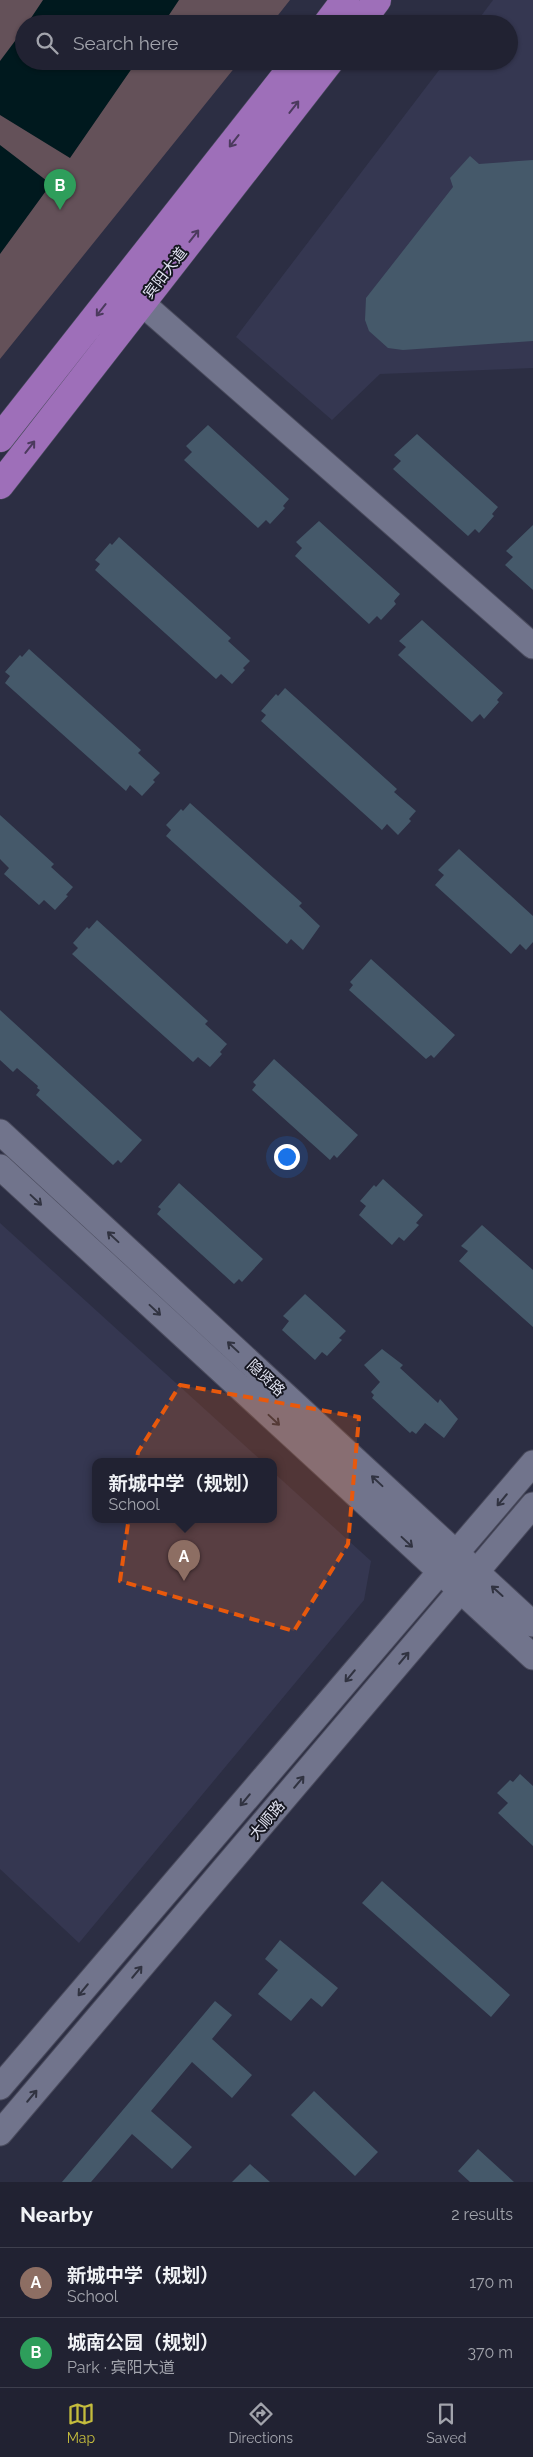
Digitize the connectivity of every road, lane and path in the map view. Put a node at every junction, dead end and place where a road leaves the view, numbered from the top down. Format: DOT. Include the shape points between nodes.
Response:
graph roads {
  1 [pos="345,0"];
  2 [pos="378,0"];
  3 [pos="334,15"];
  4 [pos="366,15"];
  5 [pos="290,70"];
  6 [pos="323,70"];
  7 [pos="121,285"];
  8 [pos="142,302"];
  9 [pos="0,438"];
  10 [pos="0,485"];
  11 [pos="533,646"];
  12 [pos="0,1132"];
  13 [pos="0,1166"];
  14 [pos="533,1462"];
  15 [pos="533,1506"];
  16 [pos="455,1554"];
  17 [pos="439,1572"];
  18 [pos="477,1573"];
  19 [pos="461,1592"];
  20 [pos="533,1624"];
  21 [pos="533,1657"];
  22 [pos="0,2087"];
  23 [pos="0,2133"];
  1 -- 3 [label="highway"];
  2 -- 4 [label="highway"];
  5 -- 7 [label="highway, 宾阳大道, one-way"];
  8 -- 6 [label="highway, 宾阳大道, one-way"];
  7 -- 8 [label="street"];
  7 -- 9 [label="highway, 宾阳大道, one-way"];
  10 -- 8 [label="highway, 宾阳大道, one-way"];
  8 -- 11 [label="street"];
  16 -- 12 [label="street, 隐贤路, one-way"];
  13 -- 17 [label="street, 隐贤路, one-way"];
  14 -- 16 [label="street, 大顺路, one-way"];
  15 -- 18 [label="street, 大顺路"];
  16 -- 17 [label="street, 大顺路"];
  16 -- 18 [label="street, 隐贤路"];
  17 -- 19 [label="street, 隐贤路"];
  17 -- 22 [label="street, 大顺路, one-way"];
  18 -- 19 [label="street, 大顺路"];
  20 -- 18 [label="street, 隐贤路, one-way"];
  19 -- 21 [label="street, 隐贤路"];
  23 -- 19 [label="street, 大顺路, one-way"];
}
